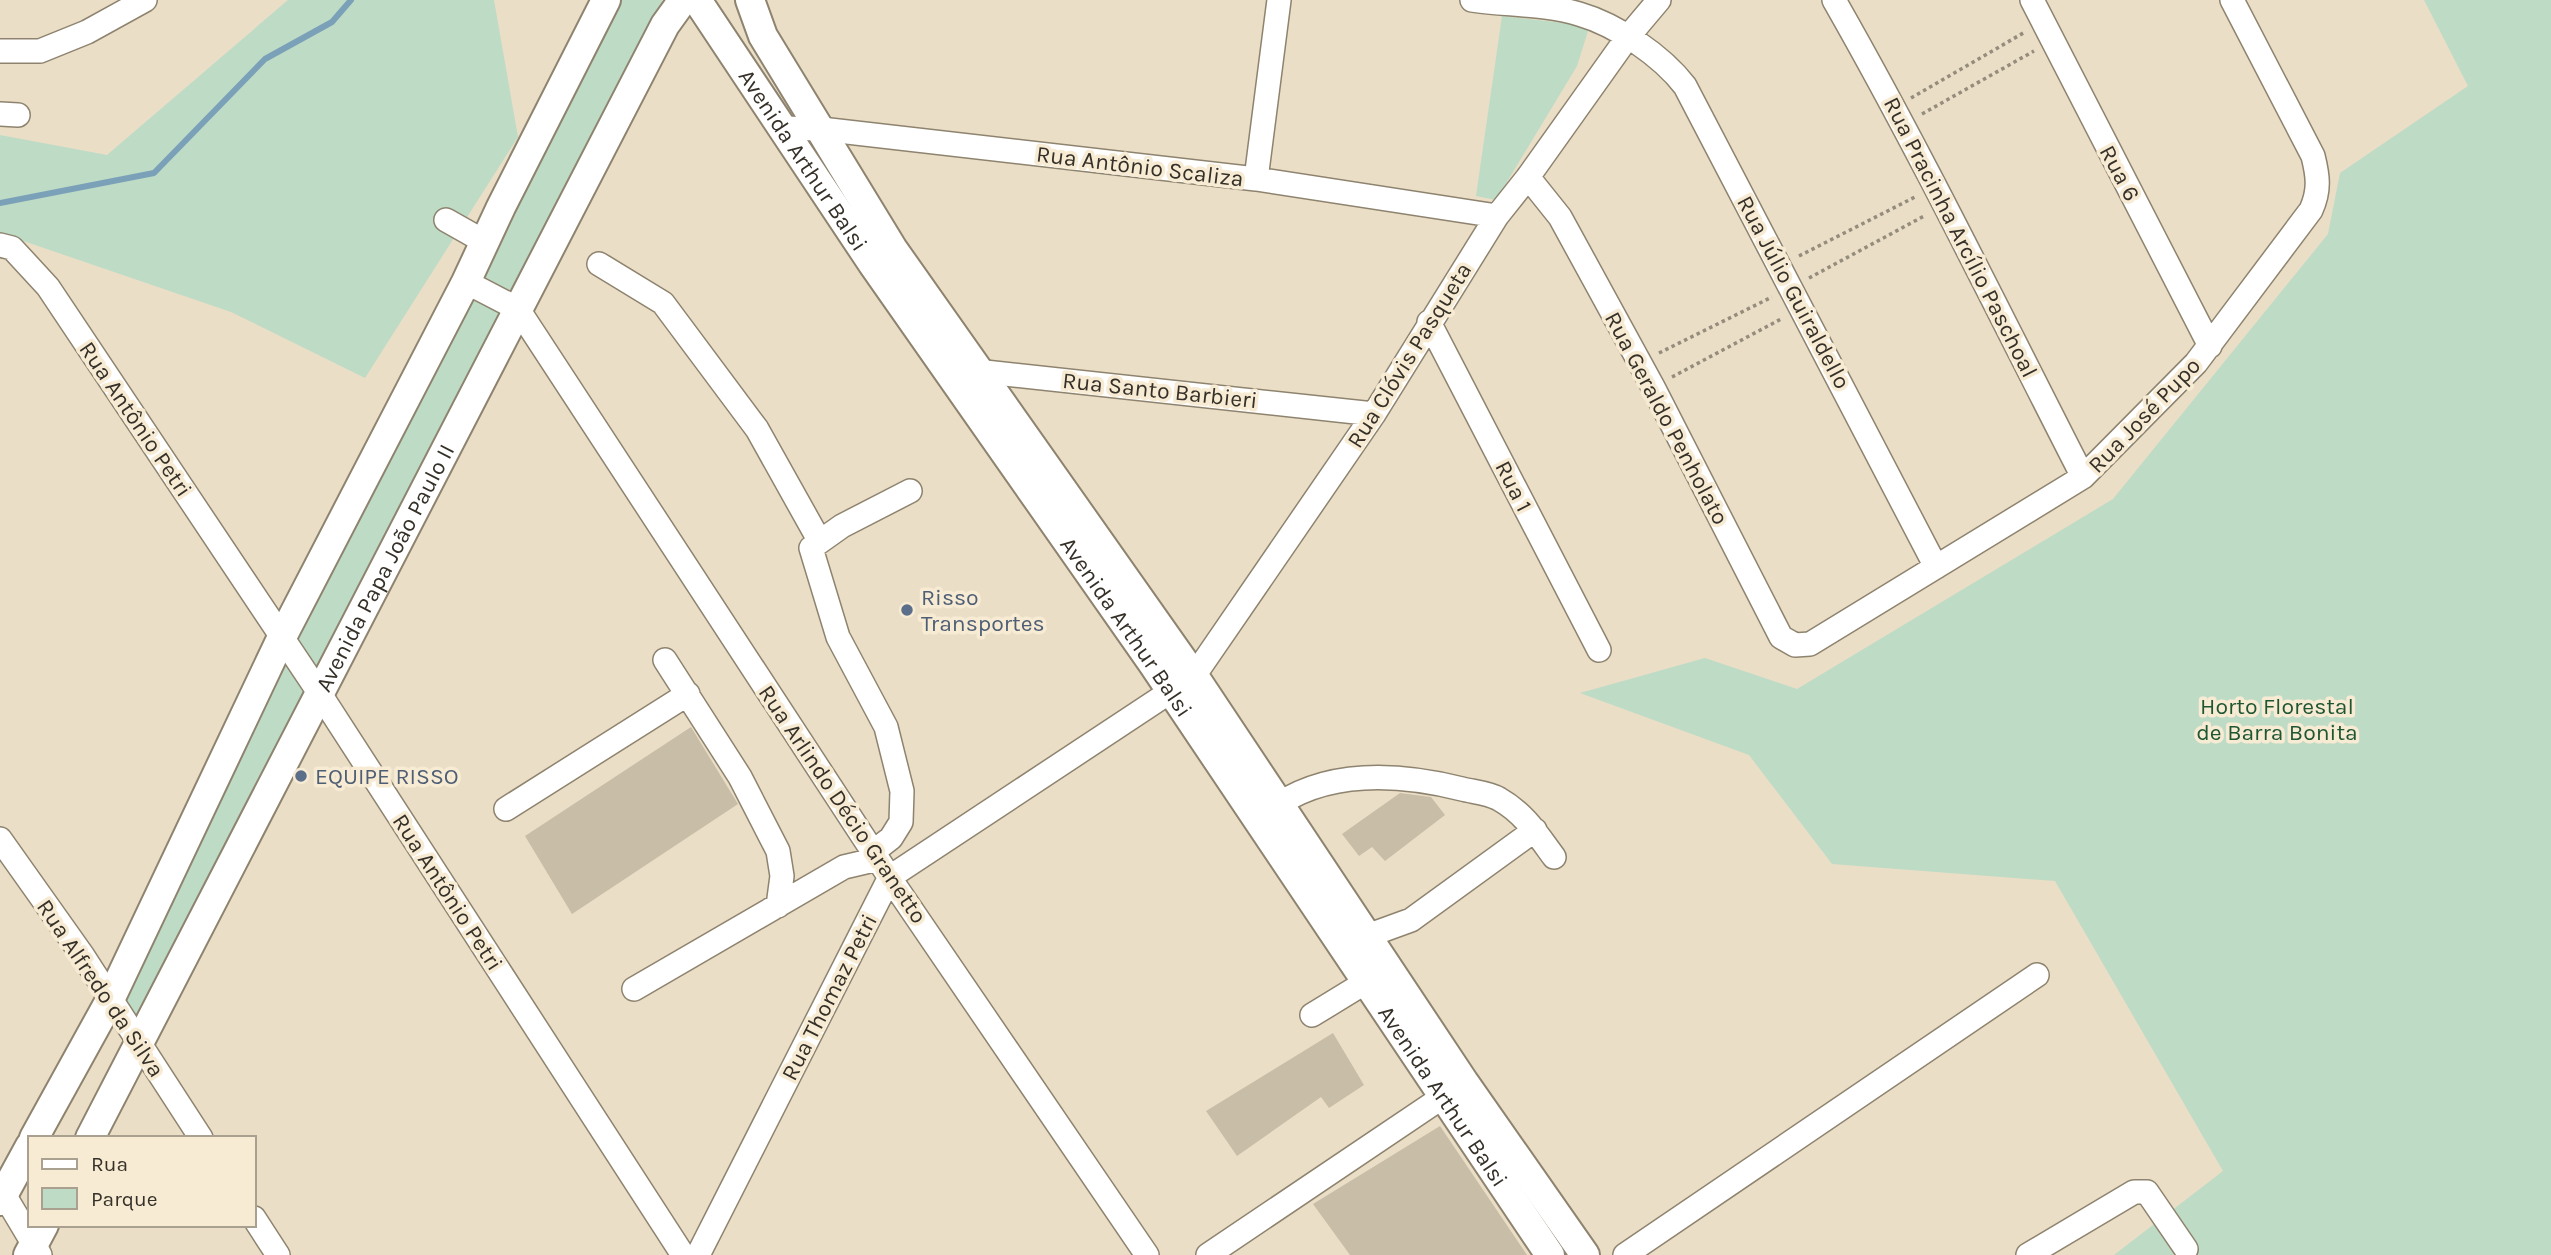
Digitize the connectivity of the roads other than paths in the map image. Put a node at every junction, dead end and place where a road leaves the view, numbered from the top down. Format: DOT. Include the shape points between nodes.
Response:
graph roads {
  1 [pos="145,0"];
  2 [pos="606,0"];
  3 [pos="683,0"];
  4 [pos="697,0"];
  5 [pos="750,0"];
  6 [pos="1279,0"];
  7 [pos="1472,0"];
  8 [pos="1834,0"];
  9 [pos="2032,0"];
  10 [pos="2232,0"];
  11 [pos="1655,3"];
  12 [pos="1627,38"];
  13 [pos="0,51"];
  14 [pos="782,128"];
  15 [pos="821,129"];
  16 [pos="1528,177"];
  17 [pos="1256,179"];
  18 [pos="1497,216"];
  19 [pos="446,220"];
  20 [pos="485,242"];
  21 [pos="0,245"];
  22 [pos="599,264"];
  23 [pos="466,282"];
  24 [pos="519,310"];
  25 [pos="1429,322"];
  26 [pos="2210,346"];
  27 [pos="977,369"];
  28 [pos="945,370"];
  29 [pos="1374,414"];
  30 [pos="2083,477"];
  31 [pos="910,491"];
  32 [pos="820,540"];
  33 [pos="1936,567"];
  34 [pos="281,639"];
  35 [pos="1810,644"];
  36 [pos="1600,650"];
  37 [pos="665,660"];
  38 [pos="1194,676"];
  39 [pos="1170,692"];
  40 [pos="320,694"];
  41 [pos="688,694"];
  42 [pos="506,809"];
  43 [pos="1268,811"];
  44 [pos="1535,830"];
  45 [pos="0,839"];
  46 [pos="877,857"];
  47 [pos="1554,857"];
  48 [pos="778,906"];
  49 [pos="1367,936"];
  50 [pos="2037,975"];
  51 [pos="1366,982"];
  52 [pos="634,989"];
  53 [pos="110,998"];
  54 [pos="1312,1015"];
  55 [pos="140,1044"];
  56 [pos="1454,1090"];
  57 [pos="35,1136"];
  58 [pos="91,1136"];
  59 [pos="200,1136"];
  60 [pos="28,1149"];
  61 [pos="1,1194"];
  62 [pos="256,1221"];
  63 [pos="36,1245"];
  64 [pos="2186,1248"];
  65 [pos="278,1255"];
  66 [pos="683,1255"];
  67 [pos="698,1255"];
  68 [pos="1147,1255"];
  69 [pos="1208,1255"];
  70 [pos="1550,1255"];
  71 [pos="1585,1255"];
  72 [pos="1625,1255"];
  73 [pos="2028,1255"];
  1 -- 13 [label="street" via="40,51"];
  2 -- 20 [label="main road"];
  3 -- 24 [label="main road, Avenida Papa João Paulo II" via="665,25"];
  4 -- 14 [label="main road, Avenida Arthur Balsi"];
  5 -- 15 [label="main road, Avenida Arthur Balsi" via="764,36"];
  6 -- 17 [label="street"];
  7 -- 12 [label="street, Rua Júlio Guiraldello" via="1580,14"];
  8 -- 30 [label="street, Rua Pracinha Arcílio Paschoal" via="1900,115"];
  9 -- 26 [label="street, Rua 6"];
  10 -- 26 [label="street, Rua José Pupo" via="2313,156 2318,196"];
  11 -- 12 [label="street, Rua Clóvis Pasqueta"];
  12 -- 16 [label="street, Rua Clóvis Pasqueta"];
  12 -- 33 [label="street, Rua Júlio Guiraldello" via="1668,64 1685,86"];
  14 -- 15 [label="street, Rua Antônio Scaliza"];
  14 -- 28 [label="main road, Avenida Arthur Balsi"];
  15 -- 17 [label="street, Rua Antônio Scaliza"];
  15 -- 27 [label="main road, Avenida Arthur Balsi" via="893,249"];
  16 -- 18 [label="street, Rua Clóvis Pasqueta"];
  16 -- 35 [label="street, Rua Geraldo Penholato" via="1560,217 1653,387 1780,637 1795,645"];
  17 -- 18 [label="street, Rua Antônio Scaliza"];
  18 -- 25 [label="street, Rua Clóvis Pasqueta"];
  19 -- 20 [label="street"];
  20 -- 23 [label="main road"];
  21 -- 34 [label="street, Rua Antônio Petri" via="12,248 48,287"];
  22 -- 32 [label="street" via="663,303 757,429"];
  23 -- 24 [label="street"];
  23 -- 34 [label="main road"];
  24 -- 40 [label="main road, Avenida Papa João Paulo II"];
  24 -- 46 [label="street, Rua Arlindo Décio Granetto"];
  25 -- 29 [label="street, Rua Clóvis Pasqueta"];
  25 -- 36 [label="street, Rua 1"];
  26 -- 30 [label="street, Rua José Pupo"];
  27 -- 28 [label="street, Rua Santo Barbieri"];
  27 -- 29 [label="street, Rua Santo Barbieri"];
  27 -- 38 [label="main road, Avenida Arthur Balsi"];
  28 -- 39 [label="main road, Avenida Arthur Balsi"];
  29 -- 38 [label="street, Rua Clóvis Pasqueta"];
  30 -- 33 [label="street, Rua José Pupo"];
  31 -- 32 [label="street"];
  32 -- 46 [label="street" via="811,548 838,637 886,727 902,791 901,822"];
  33 -- 35 [label="street, Rua José Pupo"];
  34 -- 40 [label="street, Rua Antônio Petri"];
  34 -- 53 [label="main road"];
  37 -- 41 [label="street"];
  38 -- 39 [label="street, Rua Thomaz Petri"];
  38 -- 43 [label="main road, Avenida Arthur Balsi"];
  39 -- 43 [label="main road, Avenida Arthur Balsi"];
  39 -- 46 [label="street, Rua Thomaz Petri"];
  40 -- 55 [label="main road, Avenida Papa João Paulo II"];
  40 -- 66 [label="street, Rua Antônio Petri"];
  41 -- 42 [label="street"];
  41 -- 48 [label="street" via="740,777 778,851 782,876"];
  43 -- 44 [label="street" via="1299,792 1351,778 1415,778 1497,797"];
  43 -- 49 [label="main road, Avenida Arthur Balsi"];
  43 -- 51 [label="main road, Avenida Arthur Balsi"];
  44 -- 47 [label="street"];
  44 -- 49 [label="street" via="1411,920"];
  45 -- 53 [label="street, Rua Alfredo da Silva"];
  46 -- 48 [label="street" via="844,867"];
  46 -- 67 [label="street, Rua Thomaz Petri"];
  46 -- 68 [label="street, Rua Arlindo Décio Granetto"];
  48 -- 52 [label="street"];
  49 -- 56 [label="main road, Avenida Arthur Balsi"];
  50 -- 72 [label="street"];
  51 -- 54 [label="street"];
  51 -- 56 [label="main road, Avenida Arthur Balsi"];
  53 -- 55 [label="street, Rua Alfredo da Silva"];
  53 -- 57 [label="main road"];
  55 -- 58 [label="main road, Avenida Papa João Paulo II"];
  55 -- 59 [label="street, Rua Alfredo da Silva"];
  56 -- 69 [label="street"];
  56 -- 70 [label="main road, Avenida Arthur Balsi"];
  56 -- 71 [label="main road, Avenida Arthur Balsi"];
  60 -- 61 [label="main road"];
  61 -- 63 [label="street"];
  62 -- 65 [label="street"];
  64 -- 73 [label="street" via="2147,1192 2134,1192"];
}
